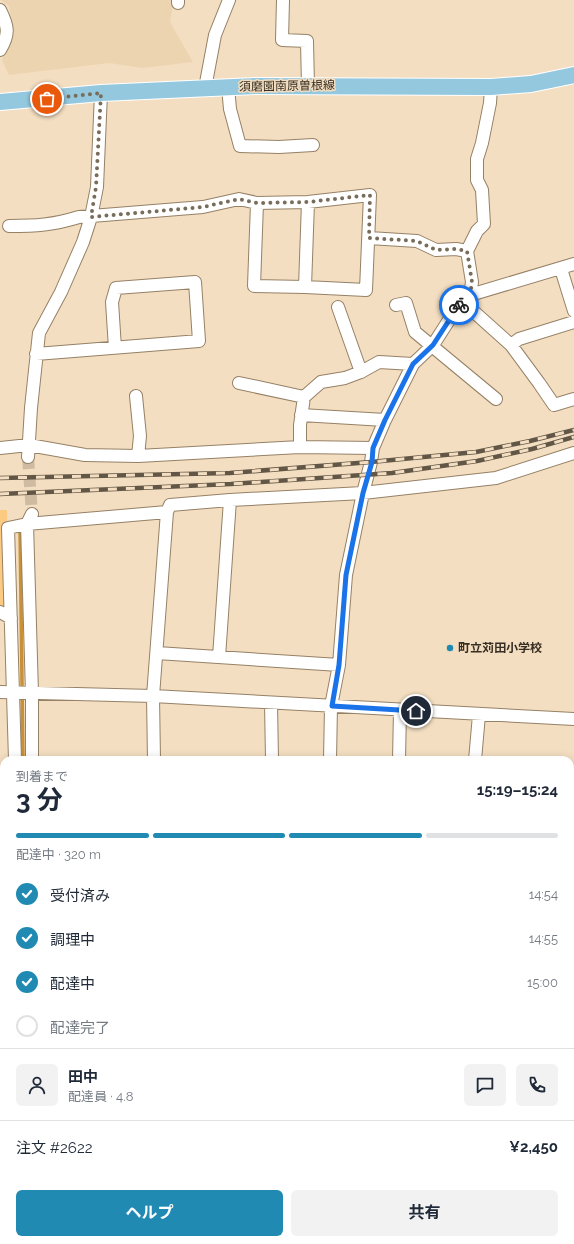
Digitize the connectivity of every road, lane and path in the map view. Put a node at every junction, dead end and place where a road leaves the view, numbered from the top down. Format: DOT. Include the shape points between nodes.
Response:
graph roads {
  1 [pos="229,0"];
  2 [pos="283,0"];
  3 [pos="0,10"];
  4 [pos="0,50"];
  5 [pos="574,75"];
  6 [pos="308,86"];
  7 [pos="228,87"];
  8 [pos="491,87"];
  9 [pos="205,88"];
  10 [pos="101,93"];
  11 [pos="0,101"];
  12 [pos="313,145"];
  13 [pos="308,202"];
  14 [pos="257,203"];
  15 [pos="91,217"];
  16 [pos="9,226"];
  17 [pos="369,238"];
  18 [pos="467,251"];
  19 [pos="574,264"];
  20 [pos="561,269"];
  21 [pos="305,287"];
  22 [pos="466,299"];
  23 [pos="396,305"];
  24 [pos="338,307"];
  25 [pos="574,311"];
  26 [pos="574,322"];
  27 [pos="433,345"];
  28 [pos="511,345"];
  29 [pos="115,348"];
  30 [pos="36,354"];
  31 [pos="413,364"];
  32 [pos="361,372"];
  33 [pos="239,383"];
  34 [pos="136,396"];
  35 [pos="304,397"];
  36 [pos="496,399"];
  37 [pos="574,399"];
  38 [pos="301,415"];
  39 [pos="385,420"];
  40 [pos="300,447"];
  41 [pos="0,448"];
  42 [pos="373,448"];
  43 [pos="28,451"];
  44 [pos="574,453"];
  45 [pos="138,456"];
  46 [pos="363,493"];
  47 [pos="230,500"];
  48 [pos="166,512"];
  49 [pos="30,519"];
  50 [pos="0,612"];
  51 [pos="11,618"];
  52 [pos="156,653"];
  53 [pos="220,657"];
  54 [pos="339,665"];
  55 [pos="0,692"];
  56 [pos="12,692"];
  57 [pos="32,693"];
  58 [pos="153,696"];
  59 [pos="271,703"];
  60 [pos="332,706"];
  61 [pos="400,710"];
  62 [pos="479,715"];
  63 [pos="574,719"];
  64 [pos="15,756"];
  65 [pos="32,756"];
  66 [pos="154,756"];
  67 [pos="272,756"];
  68 [pos="330,756"];
  69 [pos="399,756"];
  70 [pos="475,756"];
  1 -- 9 [label="street" via="215,35"];
  2 -- 6 [label="street" via="282,40 307,41"];
  3 -- 4 [label="street" via="8,26"];
  5 -- 8 [label="main road, 須磨園南原曽根線" via="531,84"];
  6 -- 7 [label="main road, 須磨園南原曽根線"];
  6 -- 8 [label="main road, 須磨園南原曽根線"];
  7 -- 9 [label="main road, 須磨園南原曽根線"];
  7 -- 12 [label="street" via="230,109 240,146"];
  8 -- 18 [label="street" via="490,103 477,159 477,180 482,190 484,224 477,231"];
  9 -- 10 [label="main road, 須磨園南原曽根線"];
  10 -- 11 [label="main road, 須磨園南原曽根線"];
  10 -- 15 [label="street" via="96,187"];
  13 -- 14 [label="street"];
  13 -- 17 [label="street" via="370,195"];
  13 -- 21 [label="street"];
  14 -- 15 [label="street" via="239,199 203,207"];
  14 -- 21 [label="street" via="254,286"];
  15 -- 16 [label="street" via="79,217 41,226"];
  15 -- 30 [label="street" via="61,292 39,333"];
  17 -- 18 [label="street" via="417,241 436,250"];
  17 -- 21 [label="street" via="366,290"];
  18 -- 22 [label="street" via="472,282"];
  19 -- 20 [label="street"];
  20 -- 22 [label="street"];
  20 -- 25 [label="street"];
  22 -- 27 [label="street" via="458,306"];
  22 -- 28 [label="street"];
  23 -- 27 [label="street" via="406,303 415,332"];
  24 -- 32 [label="street"];
  26 -- 28 [label="street" via="519,339"];
  27 -- 31 [label="street"];
  27 -- 36 [label="street"];
  28 -- 37 [label="street" via="554,405"];
  29 -- 29 [label="street" via="112,302 116,288 195,282 199,341"];
  29 -- 30 [label="street"];
  30 -- 43 [label="street"];
  31 -- 32 [label="street" via="379,362"];
  31 -- 39 [label="street"];
  32 -- 35 [label="street" via="321,382"];
  33 -- 35 [label="street"];
  34 -- 45 [label="street" via="140,436"];
  35 -- 38 [label="street"];
  38 -- 39 [label="street"];
  38 -- 40 [label="street"];
  39 -- 42 [label="street"];
  40 -- 42 [label="street"];
  40 -- 45 [label="street"];
  41 -- 43 [label="street"];
  42 -- 46 [label="street" via="372,462"];
  43 -- 45 [label="street"];
  44 -- 46 [label="street" via="496,478"];
  46 -- 47 [label="street"];
  46 -- 54 [label="street" via="346,575"];
  47 -- 48 [label="street" via="170,505"];
  47 -- 53 [label="street"];
  48 -- 49 [label="street"];
  48 -- 52 [label="street"];
  49 -- 51 [label="street" via="8,528"];
  49 -- 57 [label="street"];
  50 -- 51 [label="street"];
  51 -- 56 [label="street"];
  52 -- 53 [label="street"];
  52 -- 58 [label="street"];
  53 -- 54 [label="street"];
  54 -- 60 [label="street"];
  55 -- 56 [label="street"];
  56 -- 57 [label="street"];
  56 -- 64 [label="street"];
  57 -- 58 [label="street"];
  57 -- 65 [label="street"];
  58 -- 59 [label="street"];
  58 -- 66 [label="street"];
  59 -- 60 [label="street"];
  59 -- 67 [label="street"];
  60 -- 61 [label="street"];
  60 -- 68 [label="street"];
  61 -- 62 [label="street"];
  61 -- 69 [label="street"];
  62 -- 63 [label="street"];
  62 -- 70 [label="street"];
}
